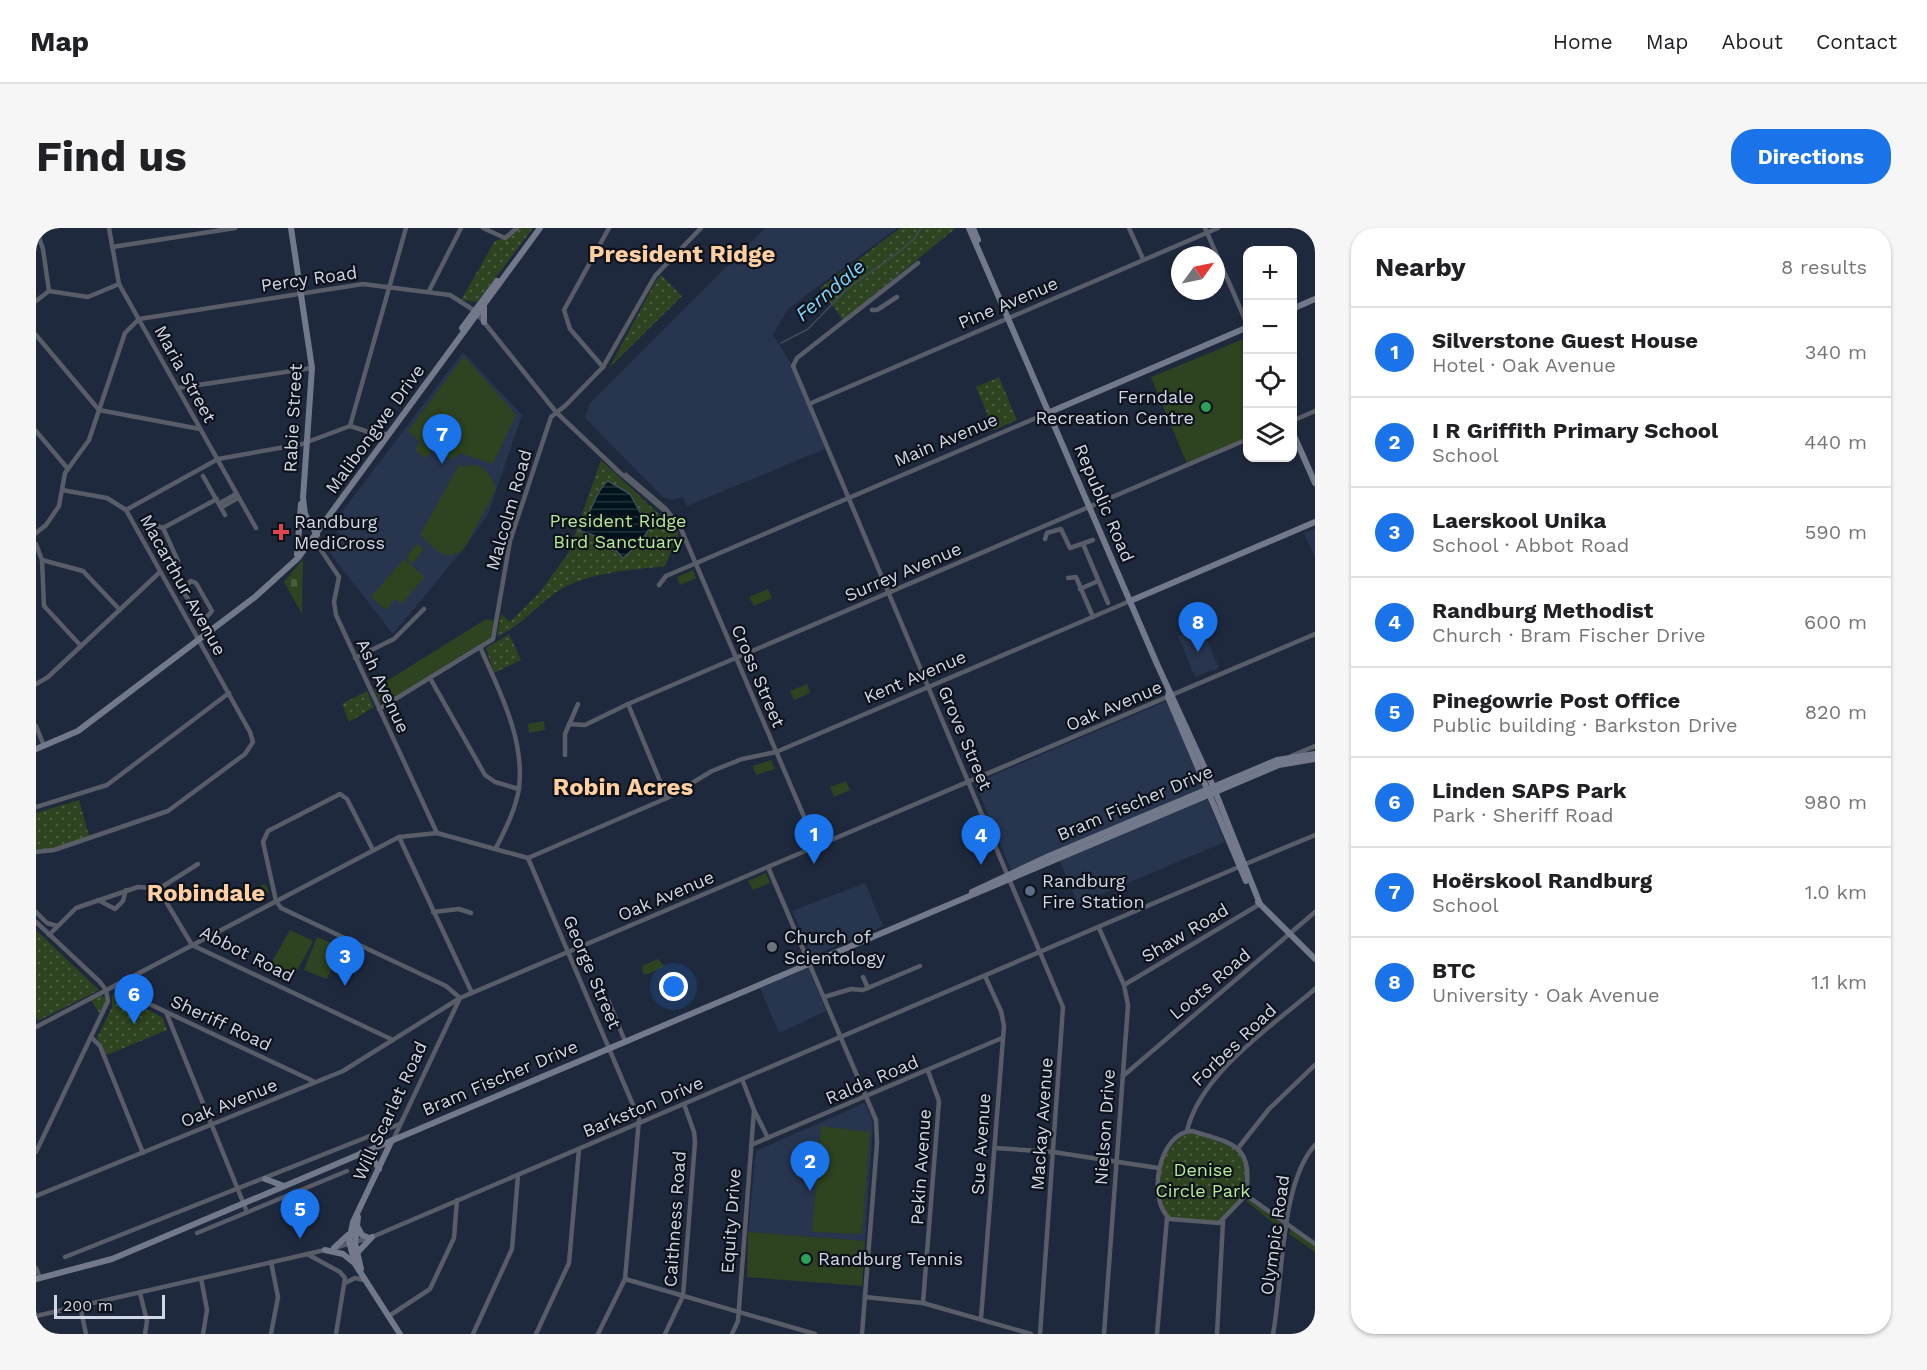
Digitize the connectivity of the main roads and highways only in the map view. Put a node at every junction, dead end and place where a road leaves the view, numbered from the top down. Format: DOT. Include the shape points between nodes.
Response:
graph roads {
  1 [pos="291,228"];
  2 [pos="538,228"];
  3 [pos="969,228"];
  4 [pos="973,228"];
  5 [pos="1315,299"];
  6 [pos="1297,307"];
  7 [pos="477,308"];
  8 [pos="1009,317"];
  9 [pos="471,323"];
  10 [pos="1243,328"];
  11 [pos="1050,412"];
  12 [pos="1297,440"];
  13 [pos="1315,483"];
  14 [pos="303,498"];
  15 [pos="1315,522"];
  16 [pos="316,534"];
  17 [pos="297,554"];
  18 [pos="1130,601"];
  19 [pos="198,638"];
  20 [pos="36,748"];
  21 [pos="1314,757"];
  22 [pos="1211,791"];
  23 [pos="1315,959"];
  24 [pos="393,1140"];
  25 [pos="361,1154"];
  26 [pos="379,1169"];
  27 [pos="265,1179"];
  28 [pos="284,1186"];
  29 [pos="358,1216"];
  30 [pos="357,1225"];
  31 [pos="350,1230"];
  32 [pos="352,1244"];
  33 [pos="333,1248"];
  34 [pos="325,1250"];
  35 [pos="357,1253"];
  36 [pos="358,1267"];
  37 [pos="38,1279"];
  38 [pos="400,1334"];
  1 -- 14 [label="main road, Rabie Street" via="312,368"];
  2 -- 7 [label="main road, Malibongwe Drive"];
  3 -- 8 [label="main road, Republic Road"];
  4 -- 8 [label="main road, Republic Road"];
  5 -- 6 [label="main road"];
  7 -- 9 [label="main road, Malibongwe Drive"];
  7 -- 9 [label="main road" via="485,323"];
  7 -- 16 [label="main road, Malibongwe Drive"];
  8 -- 11 [label="main road, Republic Road"];
  9 -- 16 [label="main road, Malibongwe Drive"];
  10 -- 11 [label="main road, Main Avenue"];
  11 -- 18 [label="main road, Republic Road"];
  12 -- 13 [label="main road"];
  14 -- 16 [label="main road, Rabie Street" via="305,514"];
  14 -- 17 [label="main road"];
  15 -- 18 [label="main road, Kent Avenue"];
  16 -- 17 [label="main road, Malibongwe Drive"];
  16 -- 19 [label="main road, Malibongwe Drive" via="274,581"];
  17 -- 19 [label="main road, Malibongwe Drive"];
  18 -- 22 [label="main road, Republic Road"];
  19 -- 20 [label="main road, Malibongwe Drive" via="84,724"];
  21 -- 22 [label="main road, Bram Fischer Drive" via="1279,765"];
  21 -- 22 [label="main road, Bram Fischer Drive" via="1288,757"];
  22 -- 23 [label="main road, Republic Road" via="1260,904"];
  22 -- 24 [label="main road, Bram Fischer Drive"];
  24 -- 25 [label="main road, Bram Fischer Drive"];
  24 -- 26 [label="main road, Will Scarlet Road"];
  25 -- 26 [label="main road" via="373,1159"];
  25 -- 28 [label="main road, Bram Fischer Drive"];
  26 -- 29 [label="main road, Will Scarlet Road"];
  27 -- 28 [label="main road"];
  28 -- 37 [label="main road, Bram Fischer Drive" via="112,1259"];
  29 -- 30 [label="main road, Will Scarlet Road"];
  29 -- 31 [label="main road, Will Scarlet Road"];
  30 -- 32 [label="main road, Will Scarlet Road"];
  30 -- 35 [label="main road" via="361,1234 371,1238"];
  31 -- 32 [label="main road, Will Scarlet Road"];
  31 -- 33 [label="main road"];
  32 -- 35 [label="main road"];
  32 -- 36 [label="main road"];
  34 -- 36 [label="main road" via="343,1254"];
  35 -- 36 [label="main road"];
  36 -- 38 [label="main road"];
}
